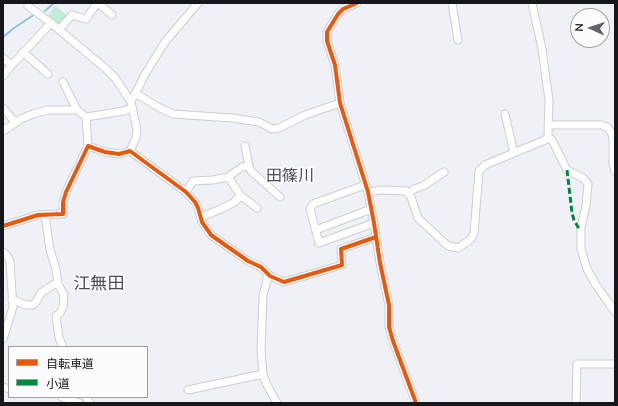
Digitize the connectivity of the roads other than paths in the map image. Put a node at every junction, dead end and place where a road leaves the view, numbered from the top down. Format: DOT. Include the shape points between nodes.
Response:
graph roads {
  1 [pos="98,3"];
  2 [pos="198,3"];
  3 [pos="357,3"];
  4 [pos="452,3"];
  5 [pos="532,3"];
  6 [pos="28,6"];
  7 [pos="112,15"];
  8 [pos="52,23"];
  9 [pos="59,30"];
  10 [pos="458,40"];
  11 [pos="23,52"];
  12 [pos="3,58"];
  13 [pos="12,65"];
  14 [pos="48,74"];
  15 [pos="3,76"];
  16 [pos="63,82"];
  17 [pos="136,93"];
  18 [pos="340,103"];
  19 [pos="131,105"];
  20 [pos="3,108"];
  21 [pos="77,110"];
  22 [pos="505,114"];
  23 [pos="86,117"];
  24 [pos="15,122"];
  25 [pos="548,125"];
  26 [pos="3,131"];
  27 [pos="548,137"];
  28 [pos="88,146"];
  29 [pos="245,146"];
  30 [pos="130,151"];
  31 [pos="514,153"];
  32 [pos="249,166"];
  33 [pos="615,171"];
  34 [pos="444,172"];
  35 [pos="228,177"];
  36 [pos="365,185"];
  37 [pos="186,192"];
  38 [pos="368,192"];
  39 [pos="409,193"];
  40 [pos="241,196"];
  41 [pos="280,197"];
  42 [pos="257,208"];
  43 [pos="371,209"];
  44 [pos="45,215"];
  45 [pos="201,218"];
  46 [pos="374,223"];
  47 [pos="3,226"];
  48 [pos="316,230"];
  49 [pos="376,237"];
  50 [pos="3,252"];
  51 [pos="267,273"];
  52 [pos="58,284"];
  53 [pos="12,299"];
  54 [pos="615,312"];
  55 [pos="3,339"];
  56 [pos="63,346"];
  57 [pos="615,364"];
  58 [pos="263,374"];
  59 [pos="188,390"];
  60 [pos="65,398"];
  61 [pos="79,403"];
  62 [pos="277,403"];
  63 [pos="416,403"];
  64 [pos="576,403"];
  1 -- 7 [label="street"];
  1 -- 9 [label="street" via="86,19 72,14"];
  2 -- 17 [label="street" via="165,42"];
  3 -- 18 [label="street" via="338,14 326,37 335,65"];
  4 -- 10 [label="street"];
  5 -- 25 [label="street" via="549,100"];
  6 -- 8 [label="street"];
  8 -- 9 [label="street"];
  8 -- 11 [label="street"];
  9 -- 19 [label="street" via="116,79"];
  11 -- 13 [label="street"];
  11 -- 14 [label="street"];
  12 -- 13 [label="street"];
  13 -- 15 [label="street"];
  16 -- 21 [label="street"];
  17 -- 18 [label="street" via="174,114 232,118 259,122 272,128 279,128 305,115"];
  17 -- 19 [label="street"];
  18 -- 36 [label="street"];
  19 -- 23 [label="street" via="124,111"];
  19 -- 30 [label="street" via="136,134"];
  20 -- 24 [label="street"];
  21 -- 23 [label="street"];
  21 -- 24 [label="street" via="48,110"];
  22 -- 31 [label="street"];
  23 -- 28 [label="street"];
  24 -- 26 [label="street"];
  25 -- 27 [label="street"];
  25 -- 33 [label="street" via="602,125 608,128 613,139"];
  27 -- 31 [label="street"];
  27 -- 54 [label="street" via="567,170 583,178 588,184 581,227 581,249 587,269"];
  28 -- 30 [label="street" via="119,154"];
  28 -- 44 [label="street" via="66,192 63,214"];
  29 -- 32 [label="street"];
  30 -- 37 [label="street"];
  31 -- 39 [label="street" via="485,165 479,171 474,233 468,243 458,248 448,246 418,218"];
  32 -- 35 [label="street" via="242,167"];
  32 -- 41 [label="street" via="251,171"];
  34 -- 39 [label="street"];
  35 -- 37 [label="street" via="193,181"];
  35 -- 40 [label="street"];
  36 -- 38 [label="street"];
  36 -- 48 [label="street" via="313,204 310,209"];
  37 -- 45 [label="street" via="195,202"];
  38 -- 39 [label="street" via="402,190"];
  38 -- 43 [label="street"];
  40 -- 42 [label="street"];
  40 -- 45 [label="street" via="221,210"];
  43 -- 46 [label="street"];
  43 -- 48 [label="street"];
  44 -- 47 [label="street"];
  44 -- 52 [label="street"];
  45 -- 51 [label="street" via="211,234"];
  46 -- 48 [label="street" via="319,243"];
  46 -- 49 [label="street"];
  49 -- 51 [label="street" via="341,249 342,265 284,282"];
  49 -- 63 [label="street" via="389,305 389,327"];
  50 -- 53 [label="street" via="10,262"];
  51 -- 58 [label="street" via="261,320"];
  52 -- 53 [label="street" via="40,292 33,305 25,305"];
  52 -- 56 [label="street" via="64,295 63,307 56,316"];
  53 -- 55 [label="street" via="13,311"];
  57 -- 64 [label="street" via="577,364"];
  58 -- 59 [label="street"];
  58 -- 62 [label="street"];
  60 -- 61 [label="street"];
}
